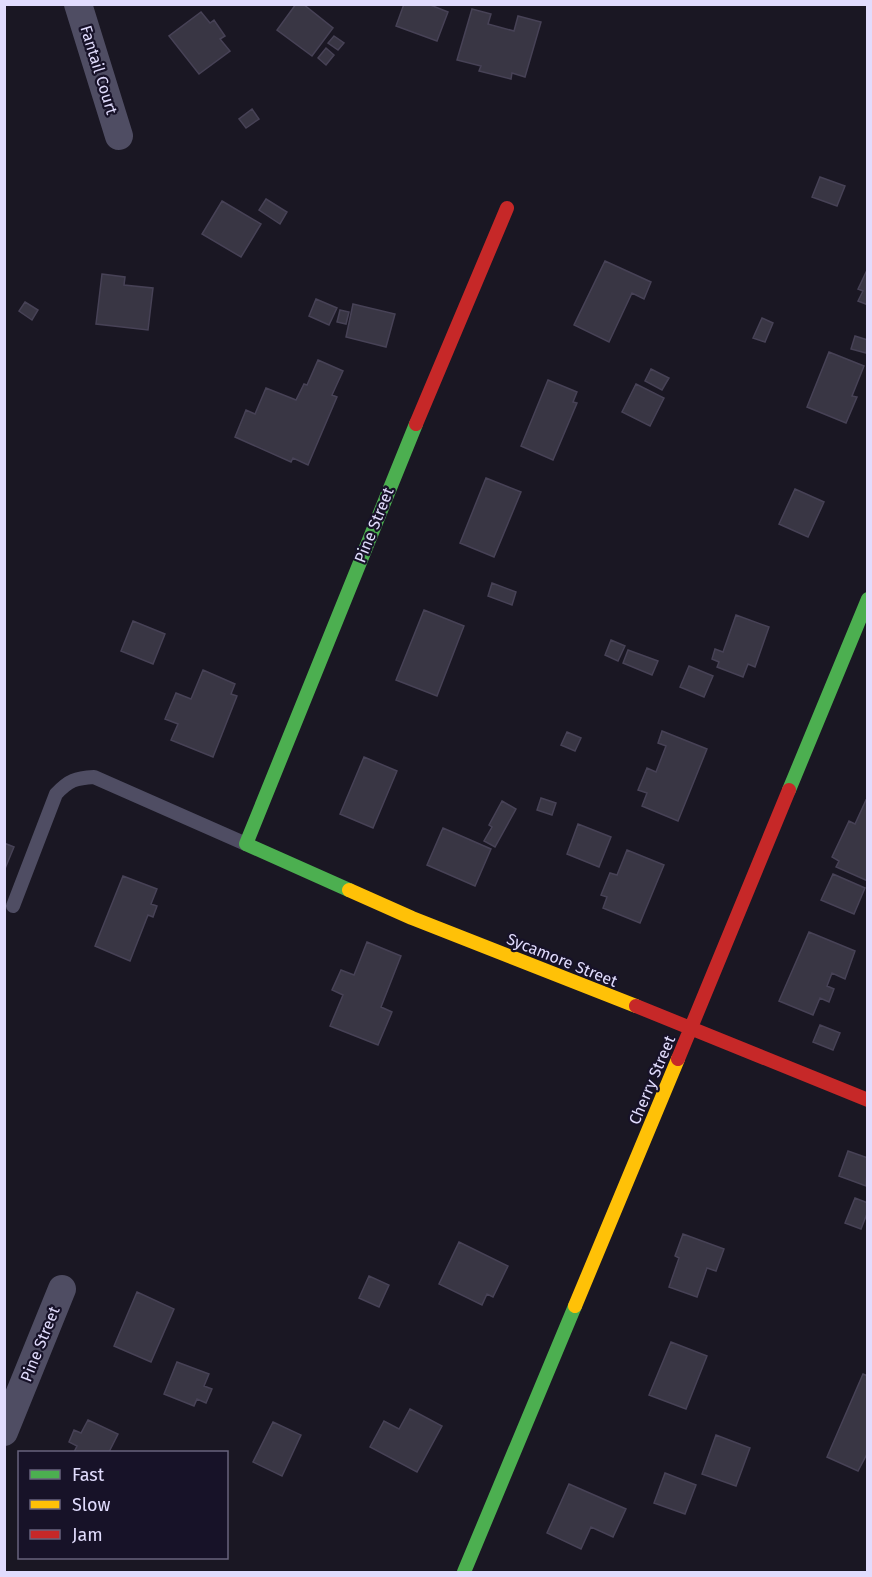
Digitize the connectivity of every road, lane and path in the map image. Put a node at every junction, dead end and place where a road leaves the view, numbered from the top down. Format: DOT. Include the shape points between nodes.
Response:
graph roads {
  1 [pos="78,4"];
  2 [pos="119,136"];
  3 [pos="507,208"];
  4 [pos="867,599"];
  5 [pos="246,844"];
  6 [pos="14,906"];
  7 [pos="691,1028"];
  8 [pos="867,1100"];
  9 [pos="62,1290"];
  10 [pos="4,1432"];
  11 [pos="464,1572"];
  1 -- 2 [label="street, Fantail Court"];
  3 -- 5 [label="street, Pine Street"];
  4 -- 7 [label="street, Cherry Street"];
  5 -- 6 [label="lane" via="94,777 79,778 56,794"];
  5 -- 7 [label="street, Sycamore Street" via="412,918"];
  7 -- 8 [label="street, Sycamore Street"];
  7 -- 11 [label="street, Cherry Street"];
  9 -- 10 [label="street, Pine Street"];
}
